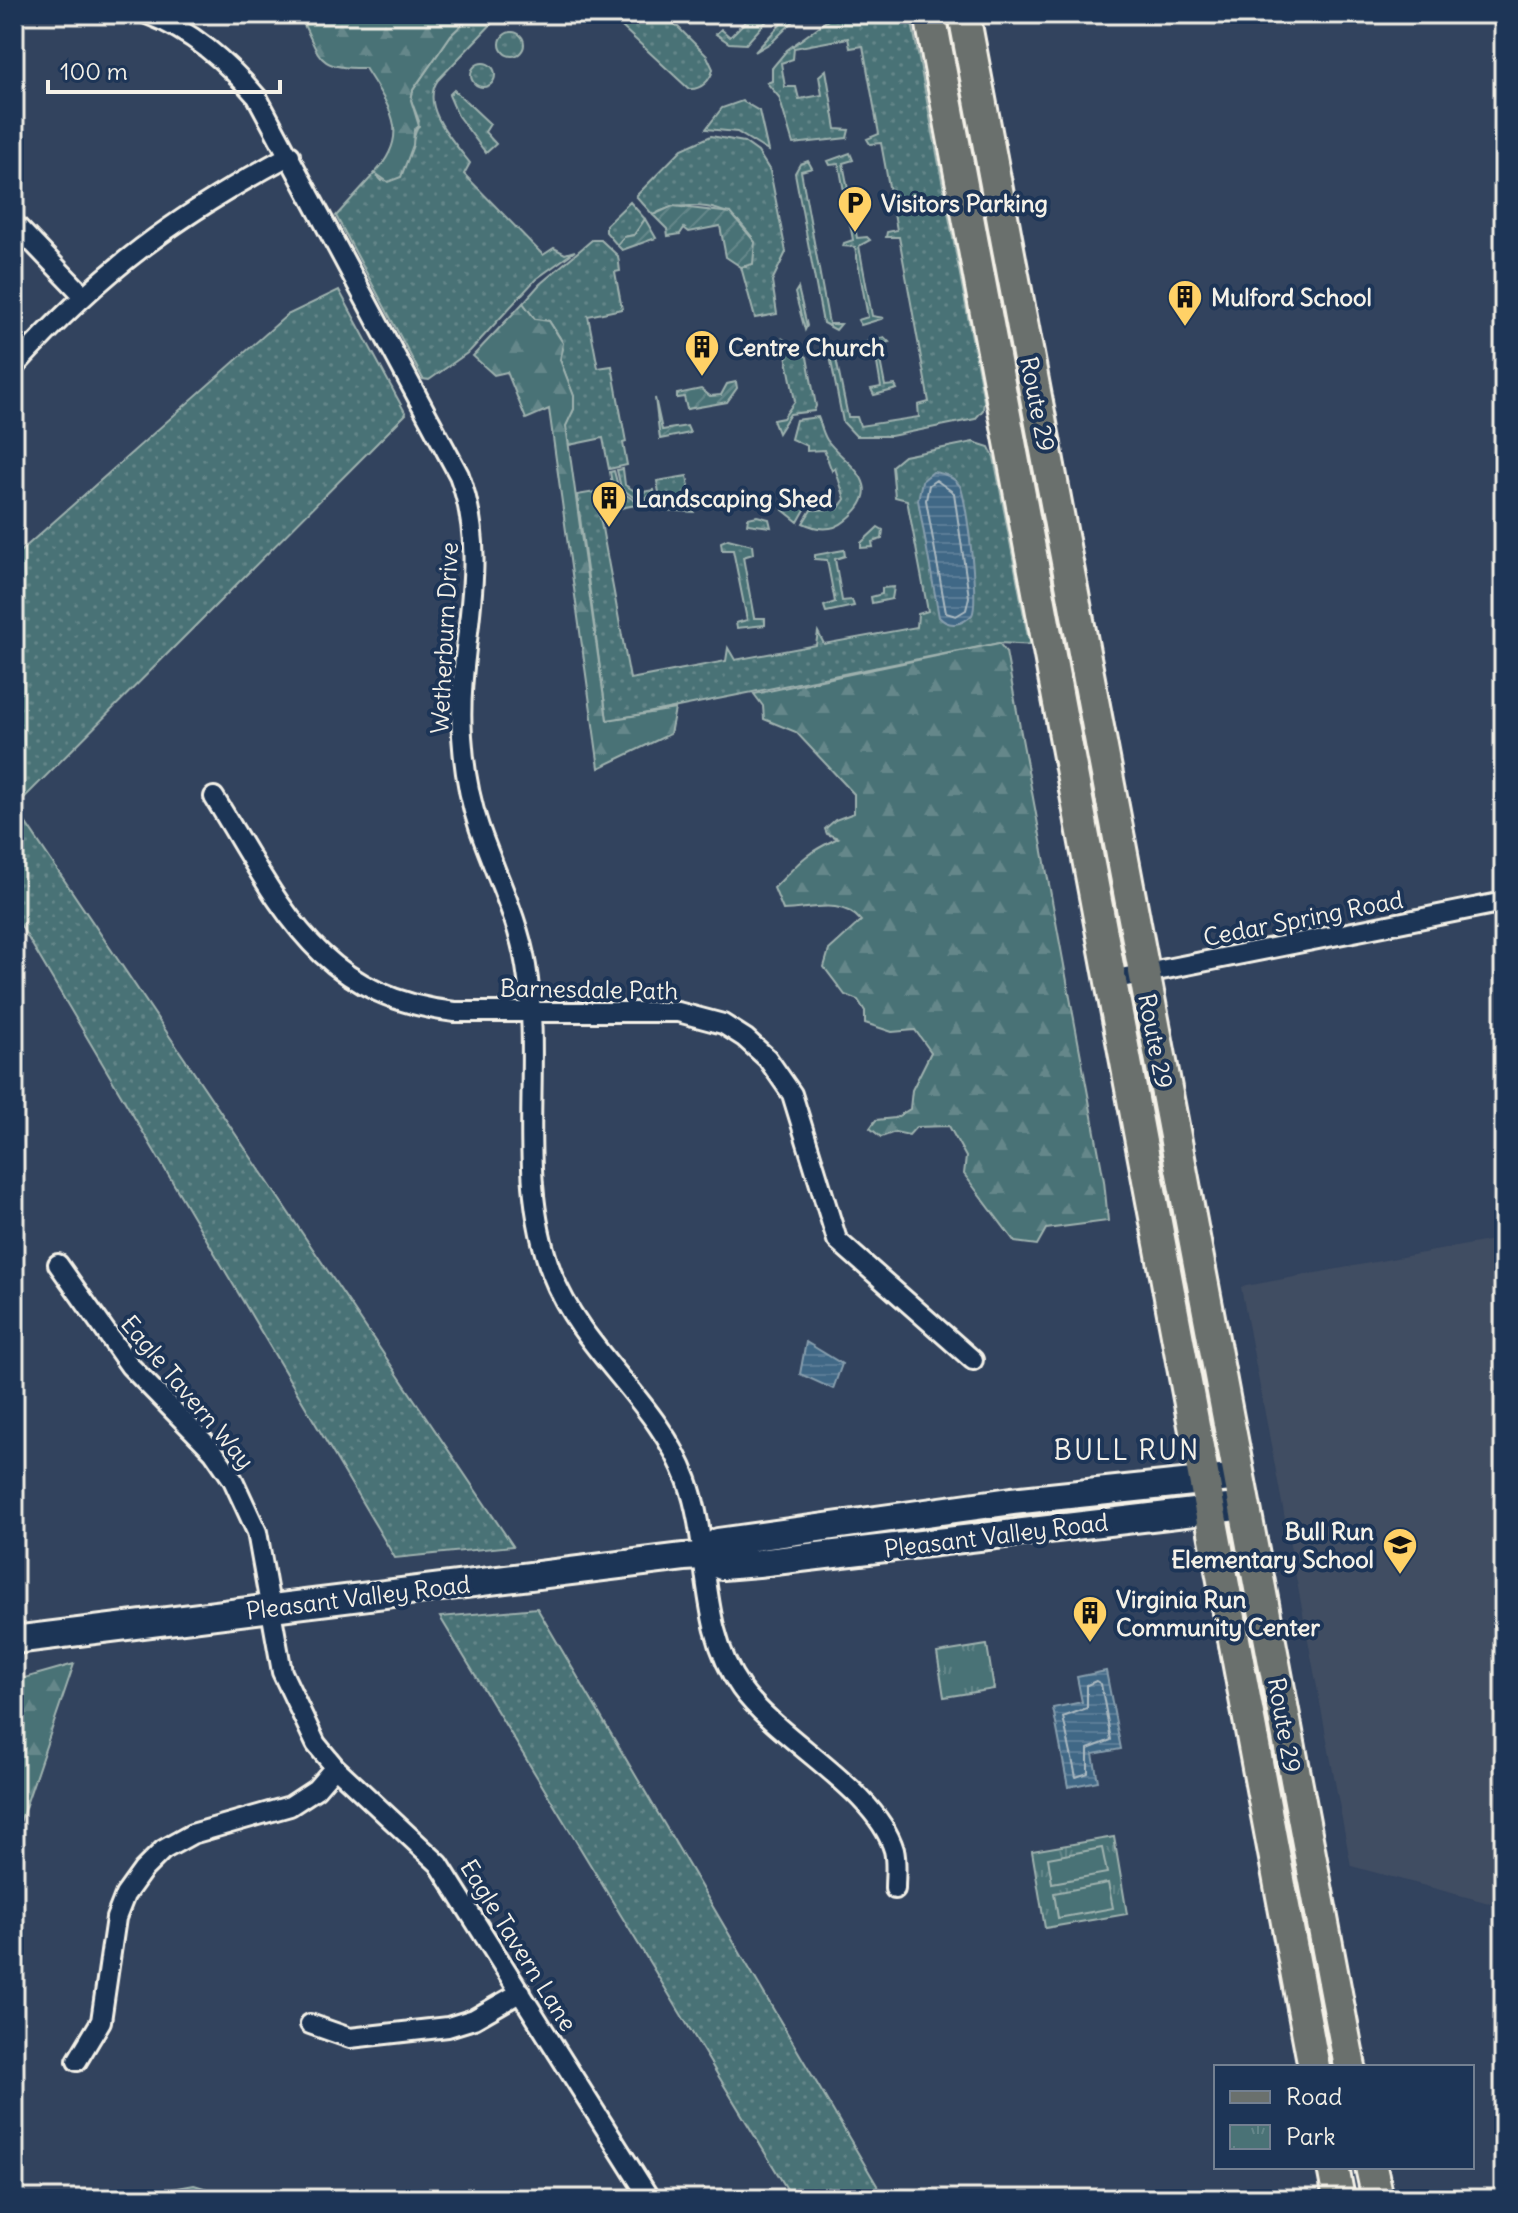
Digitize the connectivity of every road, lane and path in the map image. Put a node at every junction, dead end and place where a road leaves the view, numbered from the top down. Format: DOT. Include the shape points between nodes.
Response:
graph roads {
  1 [pos="147,14"];
  2 [pos="930,14"];
  3 [pos="964,14"];
  4 [pos="290,155"];
  5 [pos="14,223"];
  6 [pos="82,294"];
  7 [pos="14,367"];
  8 [pos="214,797"];
  9 [pos="1504,902"];
  10 [pos="1144,974"];
  11 [pos="1111,980"];
  12 [pos="529,1012"];
  13 [pos="58,1264"];
  14 [pos="973,1360"];
  15 [pos="1206,1479"];
  16 [pos="1242,1491"];
  17 [pos="1212,1509"];
  18 [pos="702,1556"];
  19 [pos="269,1609"];
  20 [pos="14,1640"];
  21 [pos="335,1767"];
  22 [pos="895,1889"];
  23 [pos="521,1992"];
  24 [pos="310,2024"];
  25 [pos="77,2061"];
  26 [pos="1314,2065"];
  27 [pos="1350,2065"];
  28 [pos="1333,2169"];
  29 [pos="1371,2169"];
  30 [pos="650,2199"];
  31 [pos="1339,2199"];
  32 [pos="1378,2199"];
  1 -- 4 [label="street, Wetherburn Drive" via="186,33 237,74 257,97"];
  2 -- 11 [label="main road, Route 29"];
  3 -- 10 [label="main road, Route 29"];
  4 -- 6 [label="street" via="194,209"];
  4 -- 12 [label="street, Wetherburn Drive" via="445,446 467,498 475,575 461,696 464,765 479,827 520,935"];
  5 -- 6 [label="street"];
  6 -- 7 [label="street"];
  8 -- 12 [label="street, Barnesdale Path" via="296,927 345,974 383,996 425,1009"];
  9 -- 10 [label="street, Cedar Spring Road"];
  10 -- 11 [label="street, Cedar Spring Road"];
  10 -- 16 [label="main road, Route 29"];
  11 -- 15 [label="main road, Route 29"];
  12 -- 14 [label="street, Barnesdale Path" via="678,1012 723,1024 745,1038 792,1094 837,1240"];
  12 -- 18 [label="street, Wetherburn Drive" via="532,1188 543,1247 579,1327 657,1423 679,1460 696,1510"];
  13 -- 19 [label="street, Eagle Tavern Way" via="130,1366 213,1451 233,1480 257,1532"];
  15 -- 16 [label="main road, Pleasant Valley Road"];
  15 -- 17 [label="main road, Route 29"];
  15 -- 18 [label="main road, Pleasant Valley Road" via="718,1542"];
  16 -- 17 [label="main road, Pleasant Valley Road"];
  16 -- 27 [label="main road, Route 29"];
  17 -- 18 [label="main road, Pleasant Valley Road" via="758,1563 722,1566"];
  17 -- 26 [label="main road, Route 29"];
  18 -- 19 [label="main road, Pleasant Valley Road"];
  18 -- 22 [label="street, Wetherburn Drive" via="714,1631 729,1669 760,1710 874,1816 893,1846"];
  19 -- 20 [label="main road, Pleasant Valley Road"];
  19 -- 21 [label="street, Eagle Tavern Lane" via="289,1693"];
  21 -- 23 [label="street, Eagle Tavern Lane" via="439,1864"];
  21 -- 25 [label="street" via="316,1789 290,1806 192,1834 163,1850 143,1870 116,1918 101,2021"];
  23 -- 24 [label="street" via="474,2019 448,2027 350,2038"];
  23 -- 30 [label="street, Eagle Tavern Lane"];
  28 -- 31 [label="main road"];
  29 -- 32 [label="main road"];
}
